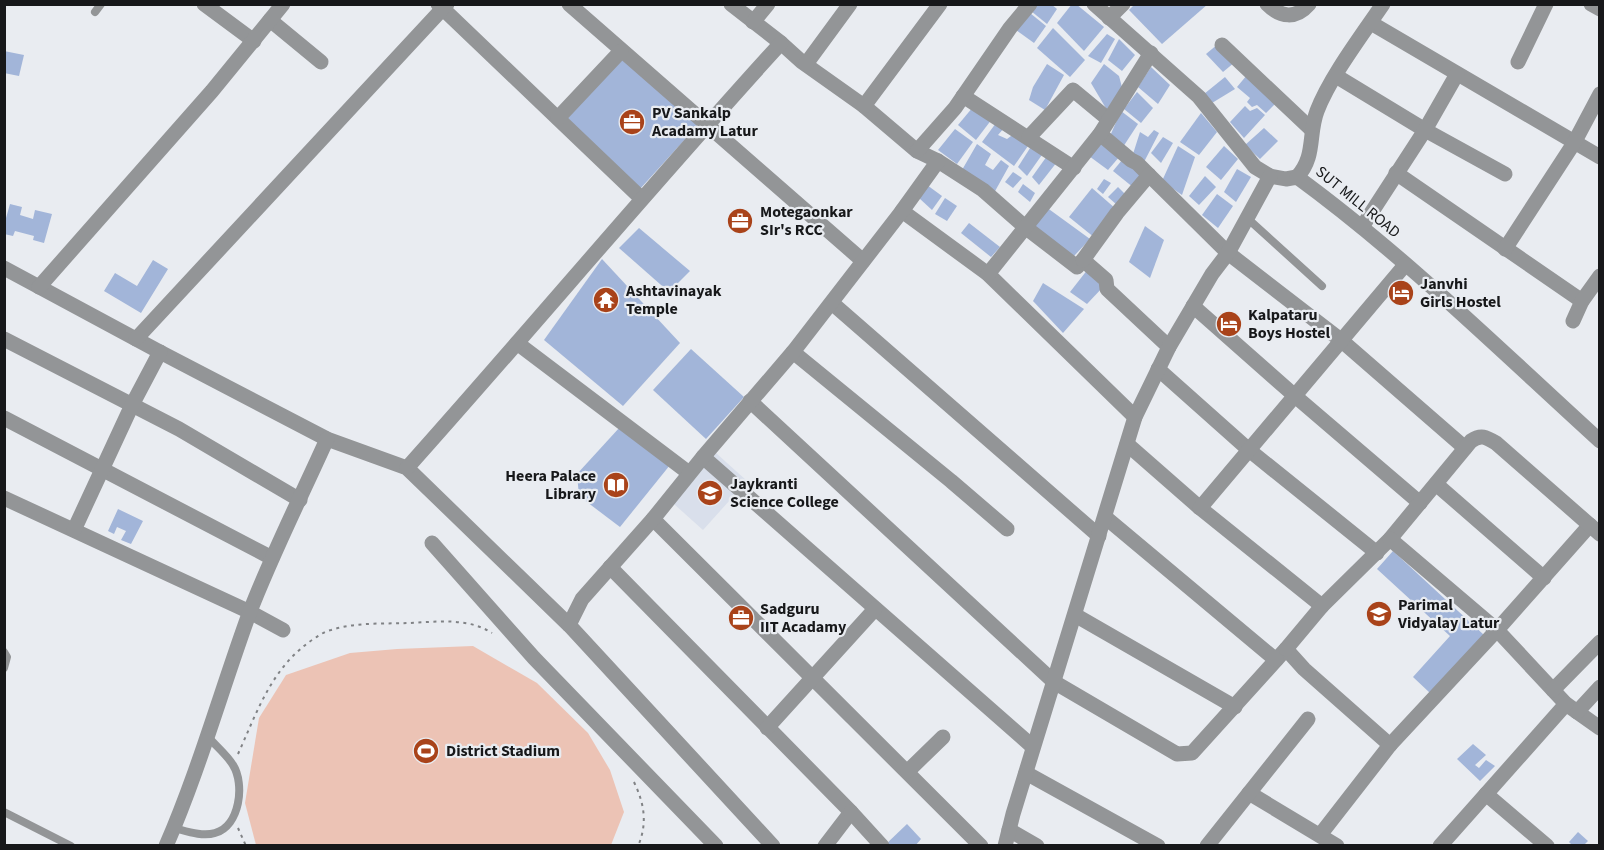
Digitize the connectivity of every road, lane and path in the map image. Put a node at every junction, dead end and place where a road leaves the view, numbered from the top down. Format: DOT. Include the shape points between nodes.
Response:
graph roads {
  1 [pos="101,4"];
  2 [pos="283,4"];
  3 [pos="569,4"];
  4 [pos="731,4"];
  5 [pos="768,4"];
  6 [pos="850,4"];
  7 [pos="940,4"];
  8 [pos="1030,4"];
  9 [pos="1094,4"];
  10 [pos="1123,4"];
  11 [pos="1267,4"];
  12 [pos="1309,4"];
  13 [pos="1383,4"];
  14 [pos="1546,4"];
  15 [pos="1592,4"];
  16 [pos="442,6"];
  17 [pos="212,7"];
  18 [pos="1599,9"];
  19 [pos="95,12"];
  20 [pos="1109,18"];
  21 [pos="270,20"];
  22 [pos="753,22"];
  23 [pos="1371,23"];
  24 [pos="254,40"];
  25 [pos="782,43"];
  26 [pos="1222,45"];
  27 [pos="621,51"];
  28 [pos="1151,53"];
  29 [pos="321,62"];
  30 [pos="1518,62"];
  31 [pos="806,64"];
  32 [pos="1457,74"];
  33 [pos="1336,76"];
  34 [pos="1599,94"];
  35 [pos="963,96"];
  36 [pos="864,106"];
  37 [pos="558,118"];
  38 [pos="1108,119"];
  39 [pos="706,125"];
  40 [pos="1312,130"];
  41 [pos="1425,130"];
  42 [pos="1100,134"];
  43 [pos="1029,137"];
  44 [pos="1574,143"];
  45 [pos="917,151"];
  46 [pos="1599,157"];
  47 [pos="938,161"];
  48 [pos="1074,168"];
  49 [pos="1396,173"];
  50 [pos="1505,174"];
  51 [pos="1149,175"];
  52 [pos="1270,176"];
  53 [pos="1297,177"];
  54 [pos="641,198"];
  55 [pos="902,211"];
  56 [pos="1247,218"];
  57 [pos="1025,227"];
  58 [pos="1362,227"];
  59 [pos="1505,249"];
  60 [pos="1227,254"];
  61 [pos="1083,260"];
  62 [pos="863,261"];
  63 [pos="1405,265"];
  64 [pos="4,268"];
  65 [pos="988,274"];
  66 [pos="1599,276"];
  67 [pos="1322,286"];
  68 [pos="39,287"];
  69 [pos="1582,301"];
  70 [pos="832,303"];
  71 [pos="1194,306"];
  72 [pos="1573,321"];
  73 [pos="4,339"];
  74 [pos="136,339"];
  75 [pos="1342,341"];
  76 [pos="517,343"];
  77 [pos="1169,347"];
  78 [pos="160,352"];
  79 [pos="793,352"];
  80 [pos="1158,369"];
  81 [pos="1295,396"];
  82 [pos="750,401"];
  83 [pos="132,405"];
  84 [pos="1135,417"];
  85 [pos="4,418"];
  86 [pos="327,439"];
  87 [pos="1599,441"];
  88 [pos="1127,444"];
  89 [pos="1465,448"];
  90 [pos="1249,450"];
  91 [pos="703,457"];
  92 [pos="407,468"];
  93 [pos="103,470"];
  94 [pos="689,473"];
  95 [pos="1436,484"];
  96 [pos="4,498"];
  97 [pos="300,500"];
  98 [pos="1420,503"];
  99 [pos="1200,508"];
  100 [pos="1105,517"];
  101 [pos="652,519"];
  102 [pos="1007,529"];
  103 [pos="74,530"];
  104 [pos="1595,530"];
  105 [pos="1099,536"];
  106 [pos="1390,539"];
  107 [pos="432,543"];
  108 [pos="1377,553"];
  109 [pos="272,558"];
  110 [pos="610,567"];
  111 [pos="1544,578"];
  112 [pos="1322,606"];
  113 [pos="875,609"];
  114 [pos="250,612"];
  115 [pos="1075,615"];
  116 [pos="569,625"];
  117 [pos="283,630"];
  118 [pos="1497,630"];
  119 [pos="497,636"];
  120 [pos="1599,642"];
  121 [pos="4,652"];
  122 [pos="1281,655"];
  123 [pos="4,669"];
  124 [pos="813,678"];
  125 [pos="1054,682"];
  126 [pos="1599,687"];
  127 [pos="1553,690"];
  128 [pos="1235,706"];
  129 [pos="1571,708"];
  130 [pos="1308,719"];
  131 [pos="767,728"];
  132 [pos="1599,728"];
  133 [pos="208,737"];
  134 [pos="943,737"];
  135 [pos="1390,745"];
  136 [pos="1033,747"];
  137 [pos="233,765"];
  138 [pos="908,771"];
  139 [pos="1026,773"];
  140 [pos="632,778"];
  141 [pos="1249,793"];
  142 [pos="1486,794"];
  143 [pos="4,812"];
  144 [pos="851,812"];
  145 [pos="233,817"];
  146 [pos="174,828"];
  147 [pos="1009,830"];
  148 [pos="1320,835"];
  149 [pos="71,846"];
  150 [pos="166,846"];
  151 [pos="246,846"];
  152 [pos="638,846"];
  153 [pos="716,846"];
  154 [pos="773,846"];
  155 [pos="825,846"];
  156 [pos="882,846"];
  157 [pos="981,846"];
  158 [pos="1005,846"];
  159 [pos="1036,846"];
  160 [pos="1158,846"];
  161 [pos="1207,846"];
  162 [pos="1337,846"];
  163 [pos="1440,846"];
  164 [pos="1547,846"];
  1 -- 19 [label="lane"];
  2 -- 21 [label="street"];
  3 -- 27 [label="street"];
  4 -- 22 [label="street"];
  5 -- 22 [label="street"];
  6 -- 31 [label="street"];
  7 -- 36 [label="street"];
  8 -- 35 [label="street"];
  9 -- 20 [label="street"];
  10 -- 20 [label="street"];
  11 -- 12 [label="street" via="1287,16 1303,11"];
  13 -- 23 [label="street"];
  14 -- 30 [label="street"];
  15 -- 18 [label="street"];
  16 -- 37 [label="street"];
  16 -- 74 [label="street"];
  17 -- 24 [label="street"];
  20 -- 28 [label="street"];
  21 -- 24 [label="street"];
  21 -- 29 [label="street"];
  22 -- 25 [label="street"];
  23 -- 32 [label="street"];
  23 -- 33 [label="street"];
  24 -- 68 [label="street"];
  25 -- 31 [label="street"];
  25 -- 39 [label="street"];
  26 -- 40 [label="street"];
  27 -- 37 [label="street"];
  27 -- 39 [label="street"];
  28 -- 38 [label="street"];
  28 -- 52 [label="street" via="1199,97 1255,167"];
  31 -- 36 [label="street"];
  32 -- 41 [label="street"];
  32 -- 44 [label="street"];
  33 -- 40 [label="street" via="1316,113"];
  33 -- 41 [label="street"];
  34 -- 44 [label="street"];
  35 -- 43 [label="street"];
  35 -- 45 [label="street"];
  36 -- 45 [label="street"];
  37 -- 54 [label="street"];
  38 -- 42 [label="street"];
  38 -- 43 [label="street" via="1072,90"];
  39 -- 54 [label="street"];
  39 -- 62 [label="street"];
  40 -- 53 [label="street" via="1306,167"];
  41 -- 49 [label="street"];
  41 -- 50 [label="street"];
  42 -- 48 [label="street"];
  42 -- 51 [label="street"];
  43 -- 48 [label="street"];
  44 -- 46 [label="street"];
  44 -- 59 [label="street"];
  45 -- 47 [label="street"];
  47 -- 55 [label="street"];
  47 -- 57 [label="street" via="983,190"];
  48 -- 57 [label="street"];
  49 -- 58 [label="street"];
  49 -- 59 [label="street"];
  51 -- 60 [label="street"];
  51 -- 61 [label="street"];
  52 -- 53 [label="street, SUT MILL ROAD"];
  52 -- 56 [label="street"];
  53 -- 58 [label="street, SUT MILL ROAD"];
  54 -- 76 [label="street"];
  55 -- 62 [label="street"];
  55 -- 65 [label="street"];
  56 -- 60 [label="street"];
  56 -- 67 [label="lane"];
  57 -- 61 [label="street" via="1077,267"];
  57 -- 65 [label="street"];
  58 -- 63 [label="street, SUT MILL ROAD"];
  59 -- 69 [label="street"];
  60 -- 71 [label="street"];
  60 -- 75 [label="street"];
  61 -- 77 [label="street" via="1106,280 1107,289"];
  62 -- 70 [label="street"];
  63 -- 75 [label="street"];
  63 -- 87 [label="street, SUT MILL ROAD"];
  64 -- 68 [label="street"];
  65 -- 84 [label="street"];
  66 -- 69 [label="street"];
  68 -- 74 [label="street"];
  69 -- 72 [label="street"];
  70 -- 79 [label="street"];
  70 -- 105 [label="street"];
  71 -- 77 [label="street"];
  71 -- 81 [label="street"];
  73 -- 83 [label="street"];
  74 -- 78 [label="street"];
  75 -- 81 [label="street"];
  75 -- 89 [label="street"];
  76 -- 92 [label="street"];
  76 -- 94 [label="street"];
  77 -- 80 [label="street"];
  78 -- 83 [label="street"];
  78 -- 86 [label="street"];
  79 -- 82 [label="street"];
  79 -- 102 [label="street"];
  80 -- 84 [label="street"];
  80 -- 90 [label="street"];
  81 -- 90 [label="street"];
  81 -- 98 [label="street"];
  82 -- 91 [label="street"];
  82 -- 125 [label="street"];
  83 -- 93 [label="street"];
  83 -- 97 [label="street"];
  84 -- 88 [label="street"];
  85 -- 93 [label="street"];
  86 -- 92 [label="street"];
  86 -- 97 [label="street"];
  88 -- 99 [label="street"];
  88 -- 100 [label="street"];
  89 -- 95 [label="street"];
  89 -- 104 [label="street" via="1477,437 1488,438"];
  90 -- 99 [label="street"];
  90 -- 108 [label="street"];
  91 -- 94 [label="street"];
  91 -- 113 [label="street"];
  92 -- 116 [label="street"];
  93 -- 103 [label="street"];
  93 -- 109 [label="street"];
  94 -- 101 [label="street"];
  95 -- 98 [label="street"];
  95 -- 111 [label="street"];
  96 -- 103 [label="street"];
  97 -- 109 [label="street"];
  98 -- 106 [label="street"];
  99 -- 112 [label="street"];
  100 -- 105 [label="street"];
  100 -- 122 [label="street"];
  101 -- 110 [label="street"];
  101 -- 124 [label="street"];
  103 -- 114 [label="street"];
  104 -- 111 [label="street"];
  105 -- 115 [label="street"];
  106 -- 108 [label="street"];
  106 -- 118 [label="street"];
  107 -- 153 [label="street" via="534,658"];
  108 -- 112 [label="street"];
  109 -- 114 [label="street"];
  110 -- 116 [label="street" via="582,599"];
  110 -- 131 [label="street"];
  111 -- 118 [label="street"];
  112 -- 122 [label="street"];
  113 -- 124 [label="street"];
  113 -- 136 [label="street"];
  114 -- 117 [label="street"];
  114 -- 133 [label="street"];
  115 -- 125 [label="street"];
  115 -- 128 [label="street"];
  116 -- 154 [label="street"];
  118 -- 127 [label="street"];
  118 -- 135 [label="street"];
  119 -- 137 [label="path" via="465,622 371,624 328,630 288,661 270,683"];
  120 -- 127 [label="street"];
  121 -- 123 [label="lane"];
  122 -- 128 [label="street"];
  122 -- 135 [label="street" via="1304,669"];
  124 -- 131 [label="street"];
  124 -- 138 [label="street"];
  125 -- 128 [label="street" via="1177,754 1192,753"];
  125 -- 136 [label="street"];
  126 -- 129 [label="street"];
  127 -- 129 [label="street"];
  129 -- 132 [label="street"];
  129 -- 142 [label="street"];
  130 -- 141 [label="street"];
  131 -- 144 [label="street"];
  133 -- 137 [label="lane"];
  133 -- 146 [label="street"];
  134 -- 138 [label="street"];
  135 -- 148 [label="street"];
  136 -- 139 [label="street"];
  137 -- 145 [label="lane" via="239,789"];
  138 -- 157 [label="street"];
  139 -- 147 [label="street"];
  139 -- 160 [label="street"];
  140 -- 152 [label="path" via="642,798 645,820"];
  141 -- 148 [label="street"];
  141 -- 161 [label="street"];
  142 -- 163 [label="street"];
  142 -- 164 [label="street"];
  143 -- 149 [label="lane"];
  144 -- 155 [label="street"];
  144 -- 156 [label="street"];
  145 -- 146 [label="lane" via="215,833"];
  145 -- 151 [label="path"];
  146 -- 150 [label="street"];
  147 -- 158 [label="street"];
  147 -- 159 [label="street"];
  148 -- 162 [label="street"];
}
